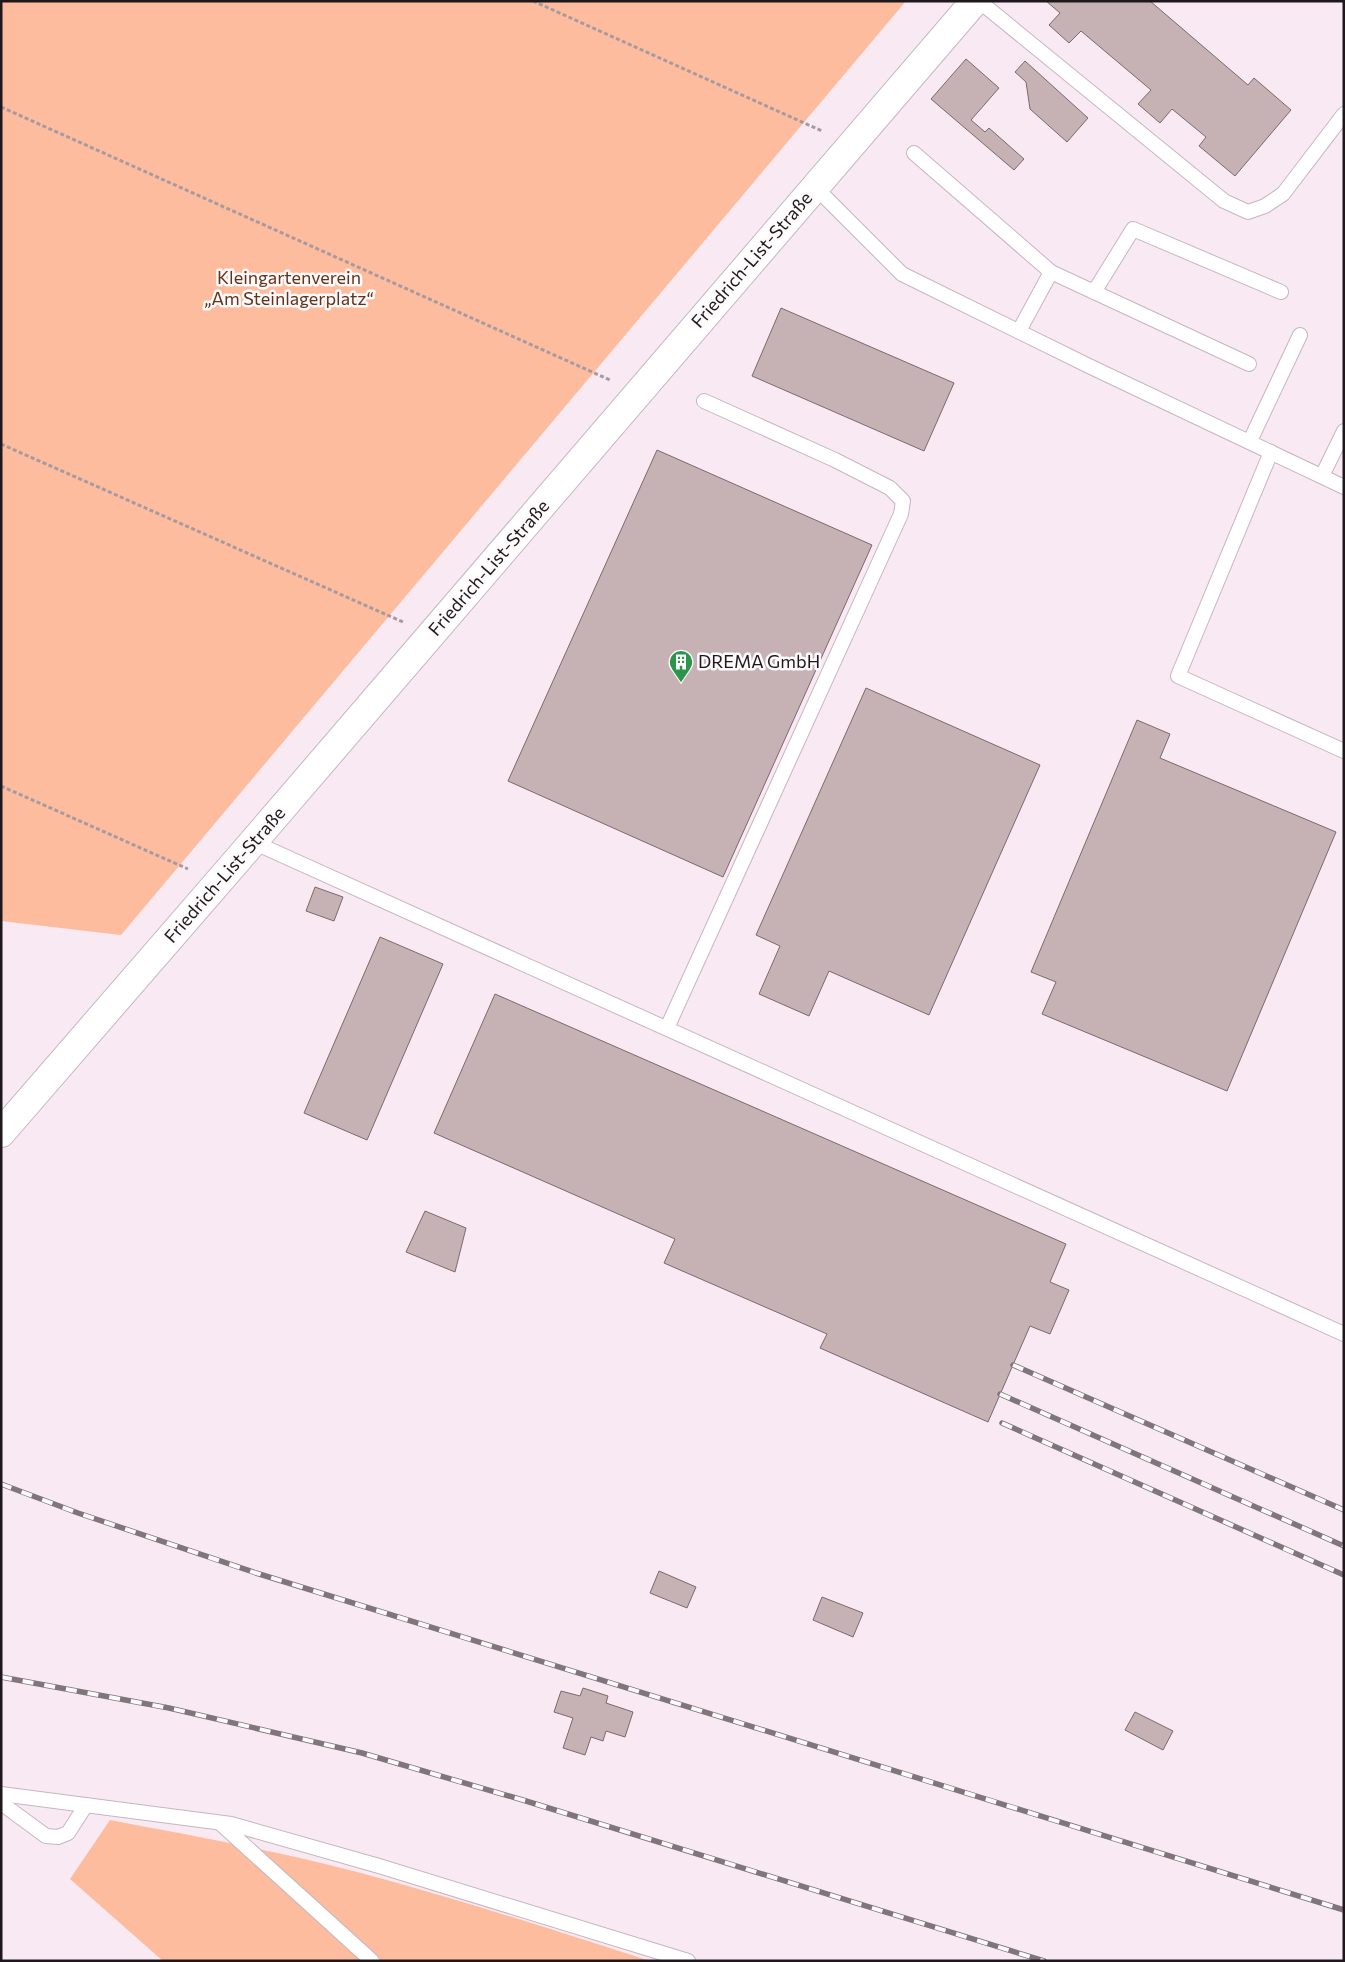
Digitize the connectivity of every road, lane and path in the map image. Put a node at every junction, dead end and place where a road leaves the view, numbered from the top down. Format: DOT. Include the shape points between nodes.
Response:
graph roads {
  1 [pos="533,1"];
  2 [pos="975,1"];
  3 [pos="979,1"];
  4 [pos="1,108"];
  5 [pos="1344,114"];
  6 [pos="852,144"];
  7 [pos="914,153"];
  8 [pos="815,188"];
  9 [pos="1051,272"];
  10 [pos="1094,292"];
  11 [pos="1280,292"];
  12 [pos="1019,332"];
  13 [pos="1300,334"];
  14 [pos="1249,364"];
  15 [pos="639,393"];
  16 [pos="704,401"];
  17 [pos="1344,431"];
  18 [pos="1250,441"];
  19 [pos="1,444"];
  20 [pos="1271,452"];
  21 [pos="1322,476"];
  22 [pos="1344,487"];
  23 [pos="431,635"];
  24 [pos="1344,751"];
  25 [pos="1,786"];
  26 [pos="254,842"];
  27 [pos="218,883"];
  28 [pos="667,1028"];
  29 [pos="1,1133"];
  30 [pos="1344,1334"];
  31 [pos="1,1794"];
  32 [pos="1,1803"];
  33 [pos="86,1805"];
  34 [pos="220,1823"];
  35 [pos="372,1961"];
  36 [pos="688,1961"];
  1 -- 6 [label="path"];
  2 -- 6 [label="street, Friedrich-List-Straße"];
  3 -- 5 [label="lane" via="1224,201 1248,212 1283,194"];
  4 -- 15 [label="path"];
  6 -- 8 [label="street, Friedrich-List-Straße"];
  7 -- 9 [label="lane"];
  8 -- 12 [label="lane" via="902,274"];
  8 -- 15 [label="street, Friedrich-List-Straße"];
  9 -- 10 [label="lane"];
  9 -- 12 [label="lane"];
  10 -- 11 [label="lane" via="1133,230"];
  10 -- 14 [label="lane"];
  12 -- 18 [label="lane"];
  13 -- 18 [label="lane"];
  15 -- 23 [label="street, Friedrich-List-Straße"];
  16 -- 28 [label="lane" via="875,480 890,488 903,501 901,514"];
  17 -- 21 [label="lane"];
  18 -- 20 [label="lane"];
  19 -- 23 [label="path"];
  20 -- 21 [label="lane"];
  20 -- 24 [label="lane" via="1178,676"];
  21 -- 22 [label="lane"];
  23 -- 26 [label="street, Friedrich-List-Straße"];
  25 -- 27 [label="path"];
  26 -- 27 [label="street, Friedrich-List-Straße"];
  26 -- 28 [label="lane"];
  27 -- 29 [label="street, Friedrich-List-Straße"];
  28 -- 30 [label="lane"];
  31 -- 33 [label="lane"];
  32 -- 33 [label="lane" via="46,1836 58,1838 68,1833"];
  33 -- 34 [label="lane"];
  34 -- 35 [label="lane"];
  34 -- 36 [label="lane" via="379,1866"];
}
